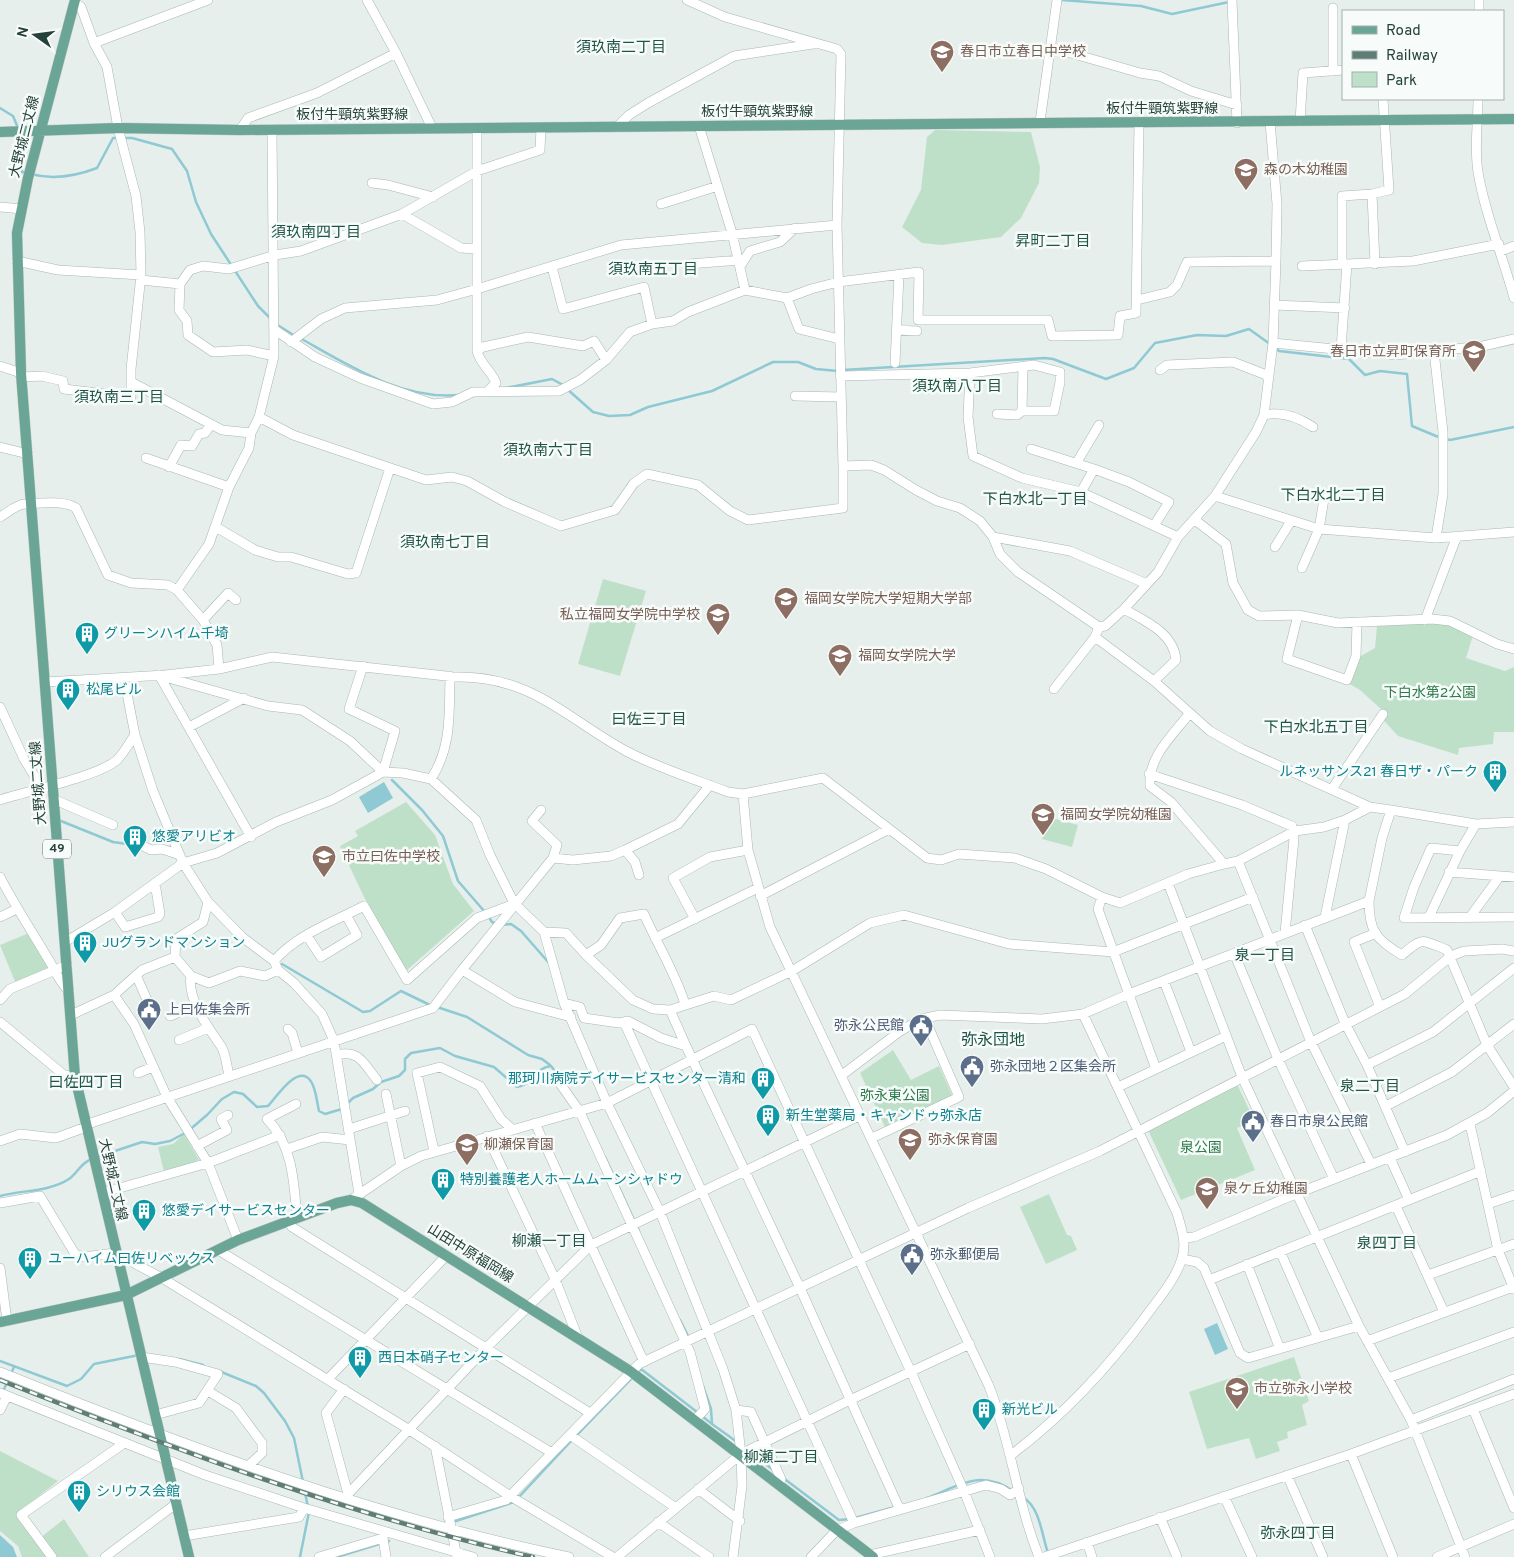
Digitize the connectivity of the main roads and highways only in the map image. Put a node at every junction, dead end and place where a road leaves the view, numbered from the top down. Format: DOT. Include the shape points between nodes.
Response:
graph roads {
  1 [pos="75,1"];
  2 [pos="1514,119"];
  3 [pos="0,132"];
  4 [pos="40,132"];
  5 [pos="126,1295"];
  6 [pos="4,1321"];
  7 [pos="871,1556"];
  8 [pos="189,1557"];
  1 -- 4 [label="main road, 大野城二丈線 / 49"];
  2 -- 4 [label="main road, 板付牛頸筑紫野線" via="240,130 118,128"];
  3 -- 4 [label="main road, 板付牛頸筑紫野線"];
  4 -- 5 [label="main road, 大野城二丈線 / 49" via="17,233 17,261 22,375 53,799 75,1077"];
  5 -- 6 [label="main road"];
  5 -- 7 [label="main road, 山田中原福岡線" via="238,1240 355,1197 698,1417 743,1449"];
  5 -- 8 [label="main road, 大野城二丈線 / 49"];
}
